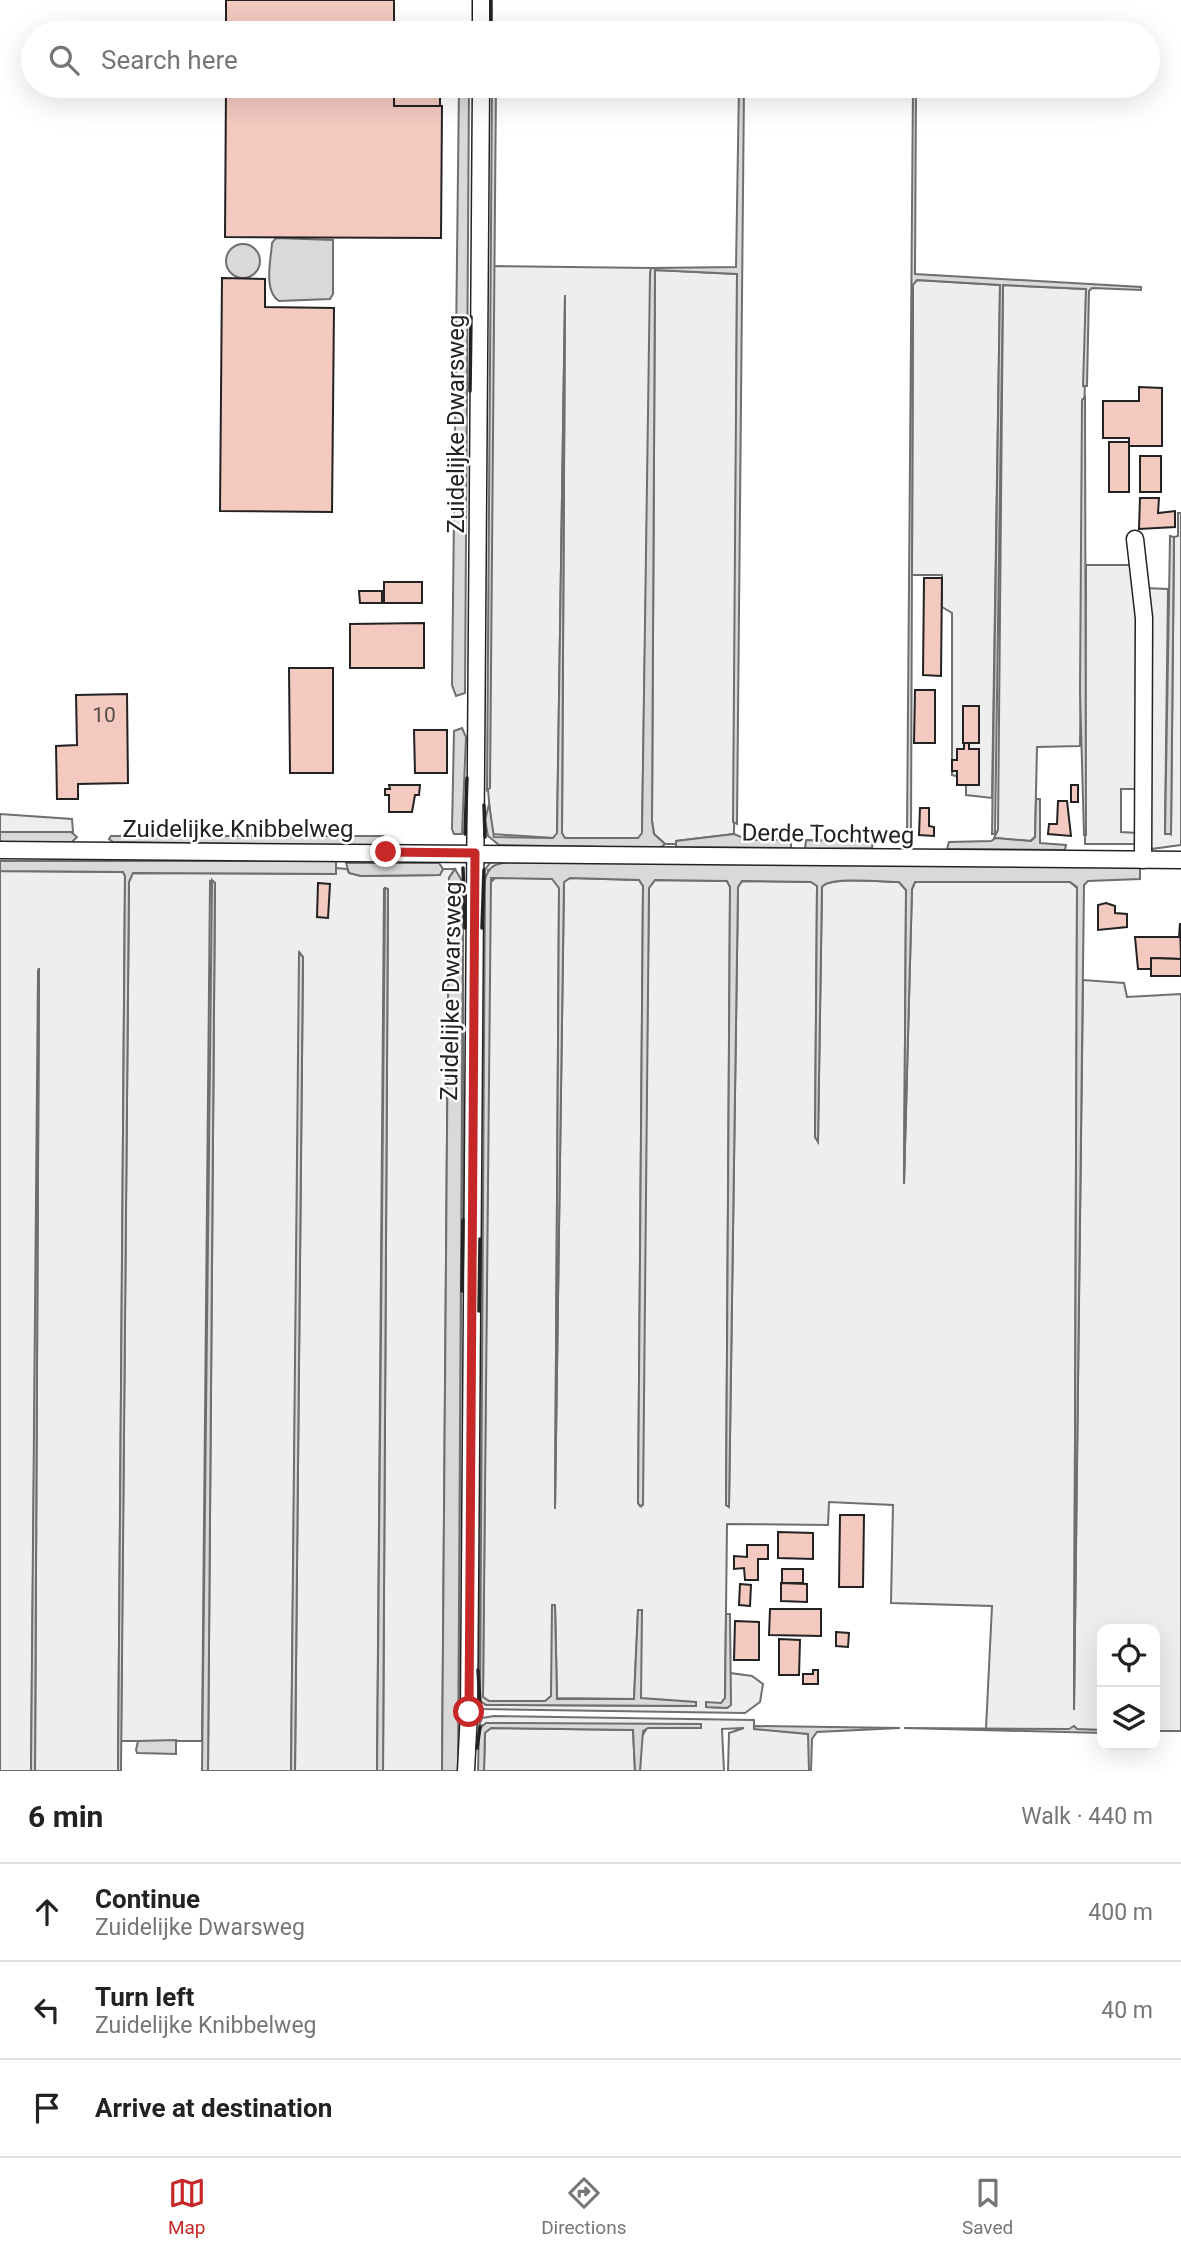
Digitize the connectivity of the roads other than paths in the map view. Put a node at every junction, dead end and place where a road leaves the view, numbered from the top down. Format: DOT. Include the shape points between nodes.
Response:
graph roads {
  1 [pos="481,0"];
  2 [pos="481,21"];
  3 [pos="481,98"];
  4 [pos="1135,539"];
  5 [pos="0,850"];
  6 [pos="475,853"];
  7 [pos="1143,860"];
  8 [pos="1181,860"];
  9 [pos="466,1771"];
  1 -- 2 [label="street"];
  3 -- 6 [label="street, Zuidelijke Dwarsweg"];
  4 -- 7 [label="street" via="1145,659"];
  5 -- 6 [label="street, Zuidelijke Knibbelweg"];
  6 -- 7 [label="street, Derde Tochtweg"];
  6 -- 9 [label="street, Zuidelijke Dwarsweg"];
  7 -- 8 [label="street, Derde Tochtweg"];
}
